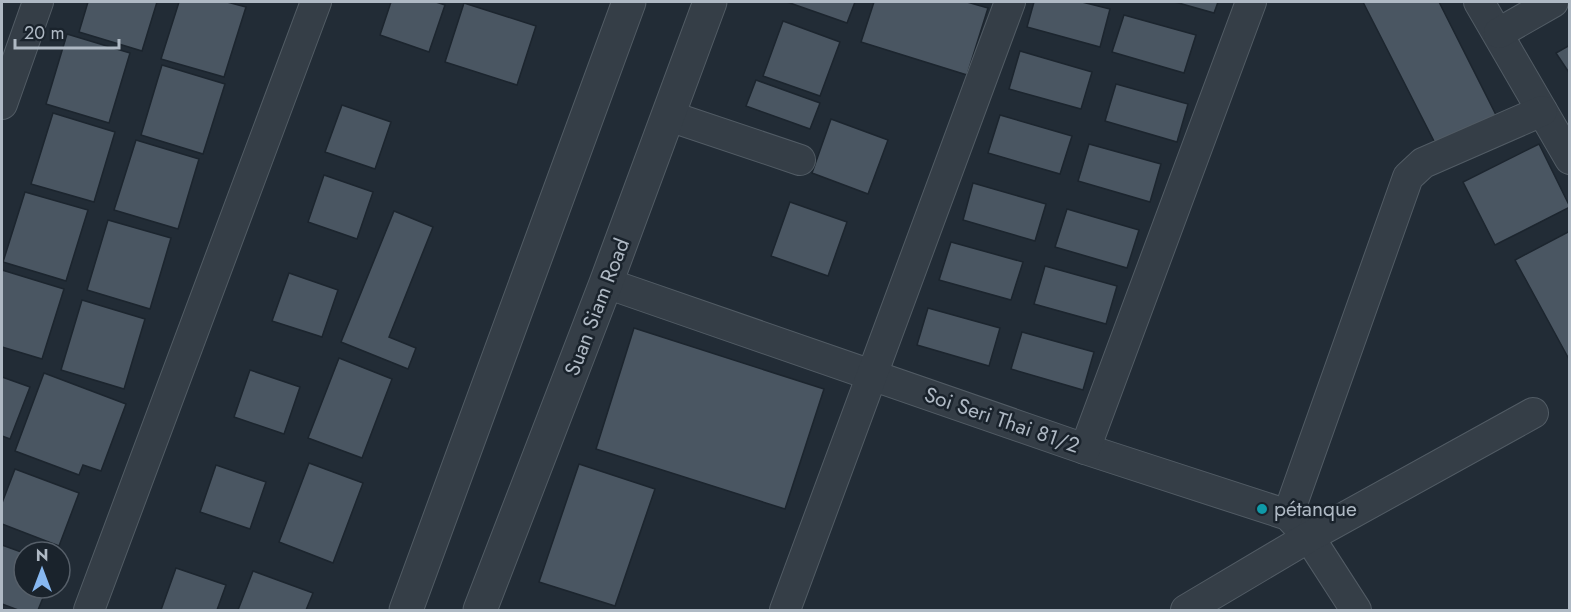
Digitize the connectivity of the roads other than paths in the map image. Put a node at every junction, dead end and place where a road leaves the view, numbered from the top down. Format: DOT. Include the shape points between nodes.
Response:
graph roads {
  1 [pos="38,2"];
  2 [pos="316,2"];
  3 [pos="629,2"];
  4 [pos="710,2"];
  5 [pos="1010,2"];
  6 [pos="1251,2"];
  7 [pos="1479,2"];
  8 [pos="1552,2"];
  9 [pos="1498,33"];
  10 [pos="11,54"];
  11 [pos="2,104"];
  12 [pos="1542,111"];
  13 [pos="669,116"];
  14 [pos="1569,159"];
  15 [pos="800,160"];
  16 [pos="606,283"];
  17 [pos="872,375"];
  18 [pos="1533,413"];
  19 [pos="1085,449"];
  20 [pos="1288,515"];
  21 [pos="1309,537"];
  22 [pos="89,610"];
  23 [pos="406,610"];
  24 [pos="480,610"];
  25 [pos="785,610"];
  26 [pos="1186,610"];
  27 [pos="1356,610"];
  1 -- 10 [label="street"];
  2 -- 22 [label="street"];
  3 -- 23 [label="street"];
  4 -- 13 [label="street, Suan Siam Road"];
  5 -- 17 [label="street"];
  6 -- 19 [label="street"];
  7 -- 9 [label="street"];
  8 -- 9 [label="street"];
  9 -- 12 [label="street"];
  10 -- 11 [label="street"];
  12 -- 14 [label="street"];
  12 -- 20 [label="street" via="1423,163 1408,177"];
  13 -- 15 [label="street"];
  13 -- 16 [label="street, Suan Siam Road"];
  16 -- 17 [label="street, Soi Seri Thai 81/2"];
  16 -- 24 [label="street, Suan Siam Road"];
  17 -- 19 [label="street, Soi Seri Thai 81/2"];
  17 -- 25 [label="street"];
  18 -- 21 [label="street"];
  19 -- 20 [label="street, Soi Seri Thai 81/2"];
  20 -- 21 [label="street, Soi Seri Thai 81/2"];
  21 -- 26 [label="street"];
  21 -- 27 [label="street, Soi Seri Thai 81/2"];
}
